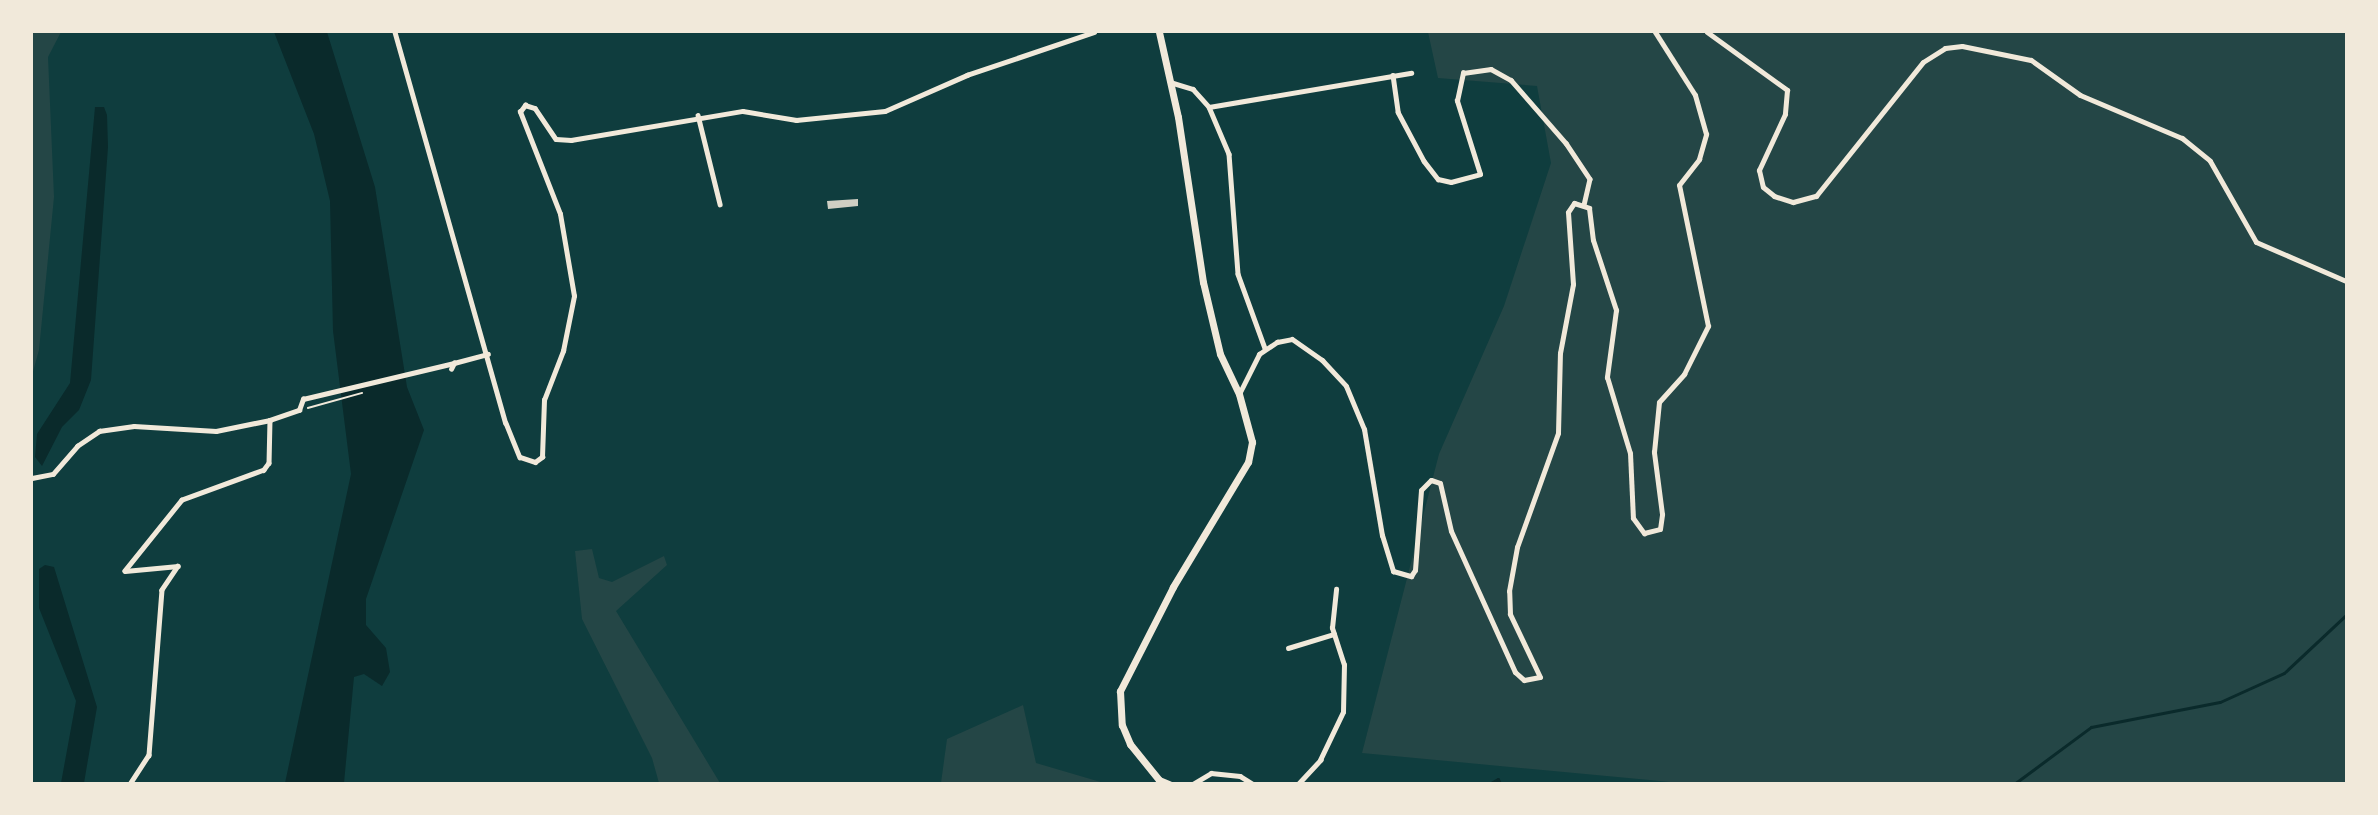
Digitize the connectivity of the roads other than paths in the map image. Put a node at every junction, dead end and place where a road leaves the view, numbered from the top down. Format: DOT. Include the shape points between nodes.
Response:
graph roads {
  1 [pos="395,32"];
  2 [pos="1094,32"];
  3 [pos="1159,32"];
  4 [pos="1655,32"];
  5 [pos="1707,32"];
  6 [pos="1411,73"];
  7 [pos="1393,75"];
  8 [pos="1170,82"];
  9 [pos="1209,107"];
  10 [pos="698,115"];
  11 [pos="720,204"];
  12 [pos="1584,205"];
  13 [pos="2346,281"];
  14 [pos="1265,348"];
  15 [pos="488,354"];
  16 [pos="454,363"];
  17 [pos="451,369"];
  18 [pos="1239,394"];
  19 [pos="270,420"];
  20 [pos="32,478"];
  21 [pos="1336,589"];
  22 [pos="1334,634"];
  23 [pos="1288,648"];
  24 [pos="130,783"];
  25 [pos="1169,783"];
  26 [pos="1193,783"];
  27 [pos="1253,783"];
  28 [pos="1298,783"];
  1 -- 15 [label="street"];
  2 -- 10 [label="street" via="967,75 885,111 796,120 743,111"];
  3 -- 8 [label="main road"];
  4 -- 12 [label="street" via="1695,95 1706,134 1699,159 1679,185 1708,326 1684,374 1659,402 1654,452 1662,514 1659,529 1644,533 1633,518 1634,474 1607,377 1616,310 1593,240 1589,208"];
  5 -- 13 [label="street" via="1786,90 1785,114 1760,170 1763,187 1774,196 1793,202 1816,196 1923,62 1945,48 1962,46 2031,60 2080,95 2182,138 2210,161 2256,242"];
  6 -- 7 [label="street"];
  7 -- 9 [label="street"];
  7 -- 12 [label="street" via="1398,112 1424,161 1438,179 1450,182 1480,174 1457,101 1463,73 1491,69 1511,80 1566,142 1590,179"];
  8 -- 9 [label="street" via="1193,89"];
  8 -- 18 [label="main road" via="1203,282 1220,354"];
  9 -- 14 [label="street" via="1229,154 1238,274"];
  10 -- 11 [label="street"];
  10 -- 15 [label="street" via="571,140 556,139 532,105 521,109 560,214 574,296 563,351 544,400 542,457 535,462 520,457"];
  12 -- 14 [label="street" via="1574,203 1568,212 1573,284 1560,353 1558,433 1511,570 1510,614 1541,671 1533,681 1515,672 1482,603 1451,531 1440,483 1431,480 1421,490 1415,570 1402,576 1394,571 1386,553 1364,429 1346,386 1306,345 1292,339"];
  14 -- 18 [label="street"];
  15 -- 16 [label="street"];
  16 -- 17 [label="street"];
  16 -- 19 [label="street" via="303,399 299,410"];
  18 -- 25 [label="main road" via="1252,442 1248,462 1173,587 1120,692 1122,725 1130,744 1159,780"];
  19 -- 20 [label="street" via="216,431 134,426 99,431 77,446 53,474"];
  19 -- 24 [label="street" via="264,470 182,500 125,571 178,566 162,590 149,755"];
  21 -- 22 [label="street"];
  22 -- 23 [label="street"];
  22 -- 28 [label="street" via="1344,665 1342,712 1320,760"];
  26 -- 27 [label="street" via="1211,773 1239,776"];
}
